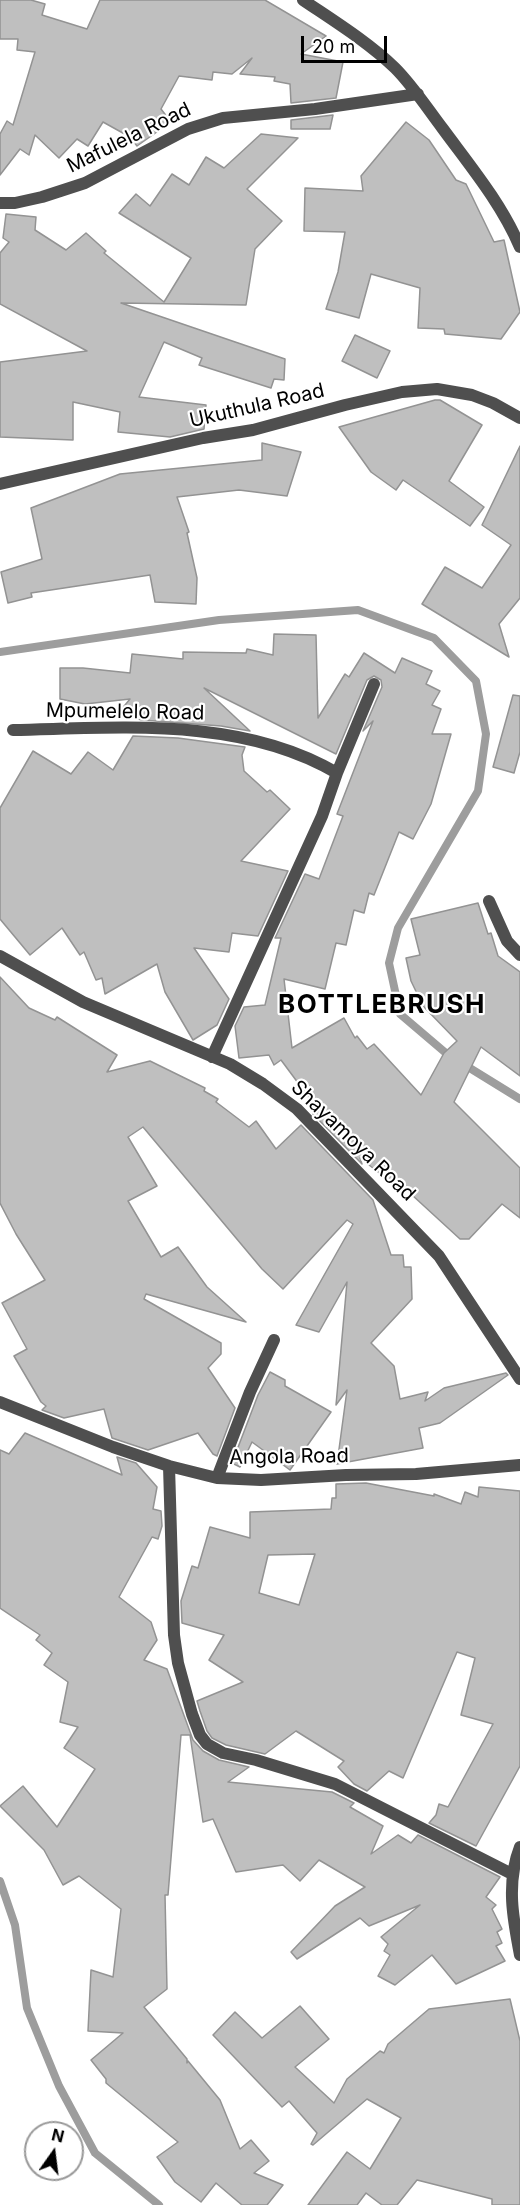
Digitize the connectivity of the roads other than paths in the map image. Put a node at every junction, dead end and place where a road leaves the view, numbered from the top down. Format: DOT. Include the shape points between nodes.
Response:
graph roads {
  1 [pos="303,0"];
  2 [pos="418,94"];
  3 [pos="0,203"];
  4 [pos="520,247"];
  5 [pos="520,418"];
  6 [pos="0,484"];
  7 [pos="374,684"];
  8 [pos="13,730"];
  9 [pos="337,773"];
  10 [pos="489,901"];
  11 [pos="0,956"];
  12 [pos="520,956"];
  13 [pos="212,1057"];
  14 [pos="274,1340"];
  15 [pos="520,1379"];
  16 [pos="0,1402"];
  17 [pos="520,1465"];
  18 [pos="169,1466"];
  19 [pos="217,1478"];
  20 [pos="520,1847"];
  21 [pos="512,1874"];
  22 [pos="520,1955"];
  1 -- 2 [label="street" via="395,68"];
  2 -- 3 [label="street, Mafulela Road" via="223,118 188,129 85,183 33,199"];
  2 -- 4 [label="street" via="487,188"];
  5 -- 6 [label="street, Ukuthula Road" via="472,395 437,389 402,393 253,430"];
  7 -- 9 [label="street"];
  8 -- 9 [label="street, Mpumelelo Road" via="191,731 253,740 300,753"];
  9 -- 13 [label="street" via="322,816"];
  10 -- 12 [label="street" via="507,941"];
  11 -- 13 [label="street, Shayamoya Road" via="83,1002"];
  13 -- 15 [label="street, Shayamoya Road" via="263,1084 297,1109 413,1228 439,1256"];
  14 -- 19 [label="street"];
  16 -- 18 [label="street, Angola Road"];
  17 -- 19 [label="street, Angola Road" via="416,1474"];
  18 -- 19 [label="street, Angola Road"];
  18 -- 21 [label="street" via="174,1635 192,1714 207,1744 223,1753 335,1784"];
  20 -- 21 [label="street"];
  21 -- 22 [label="street" via="512,1907"];
}
